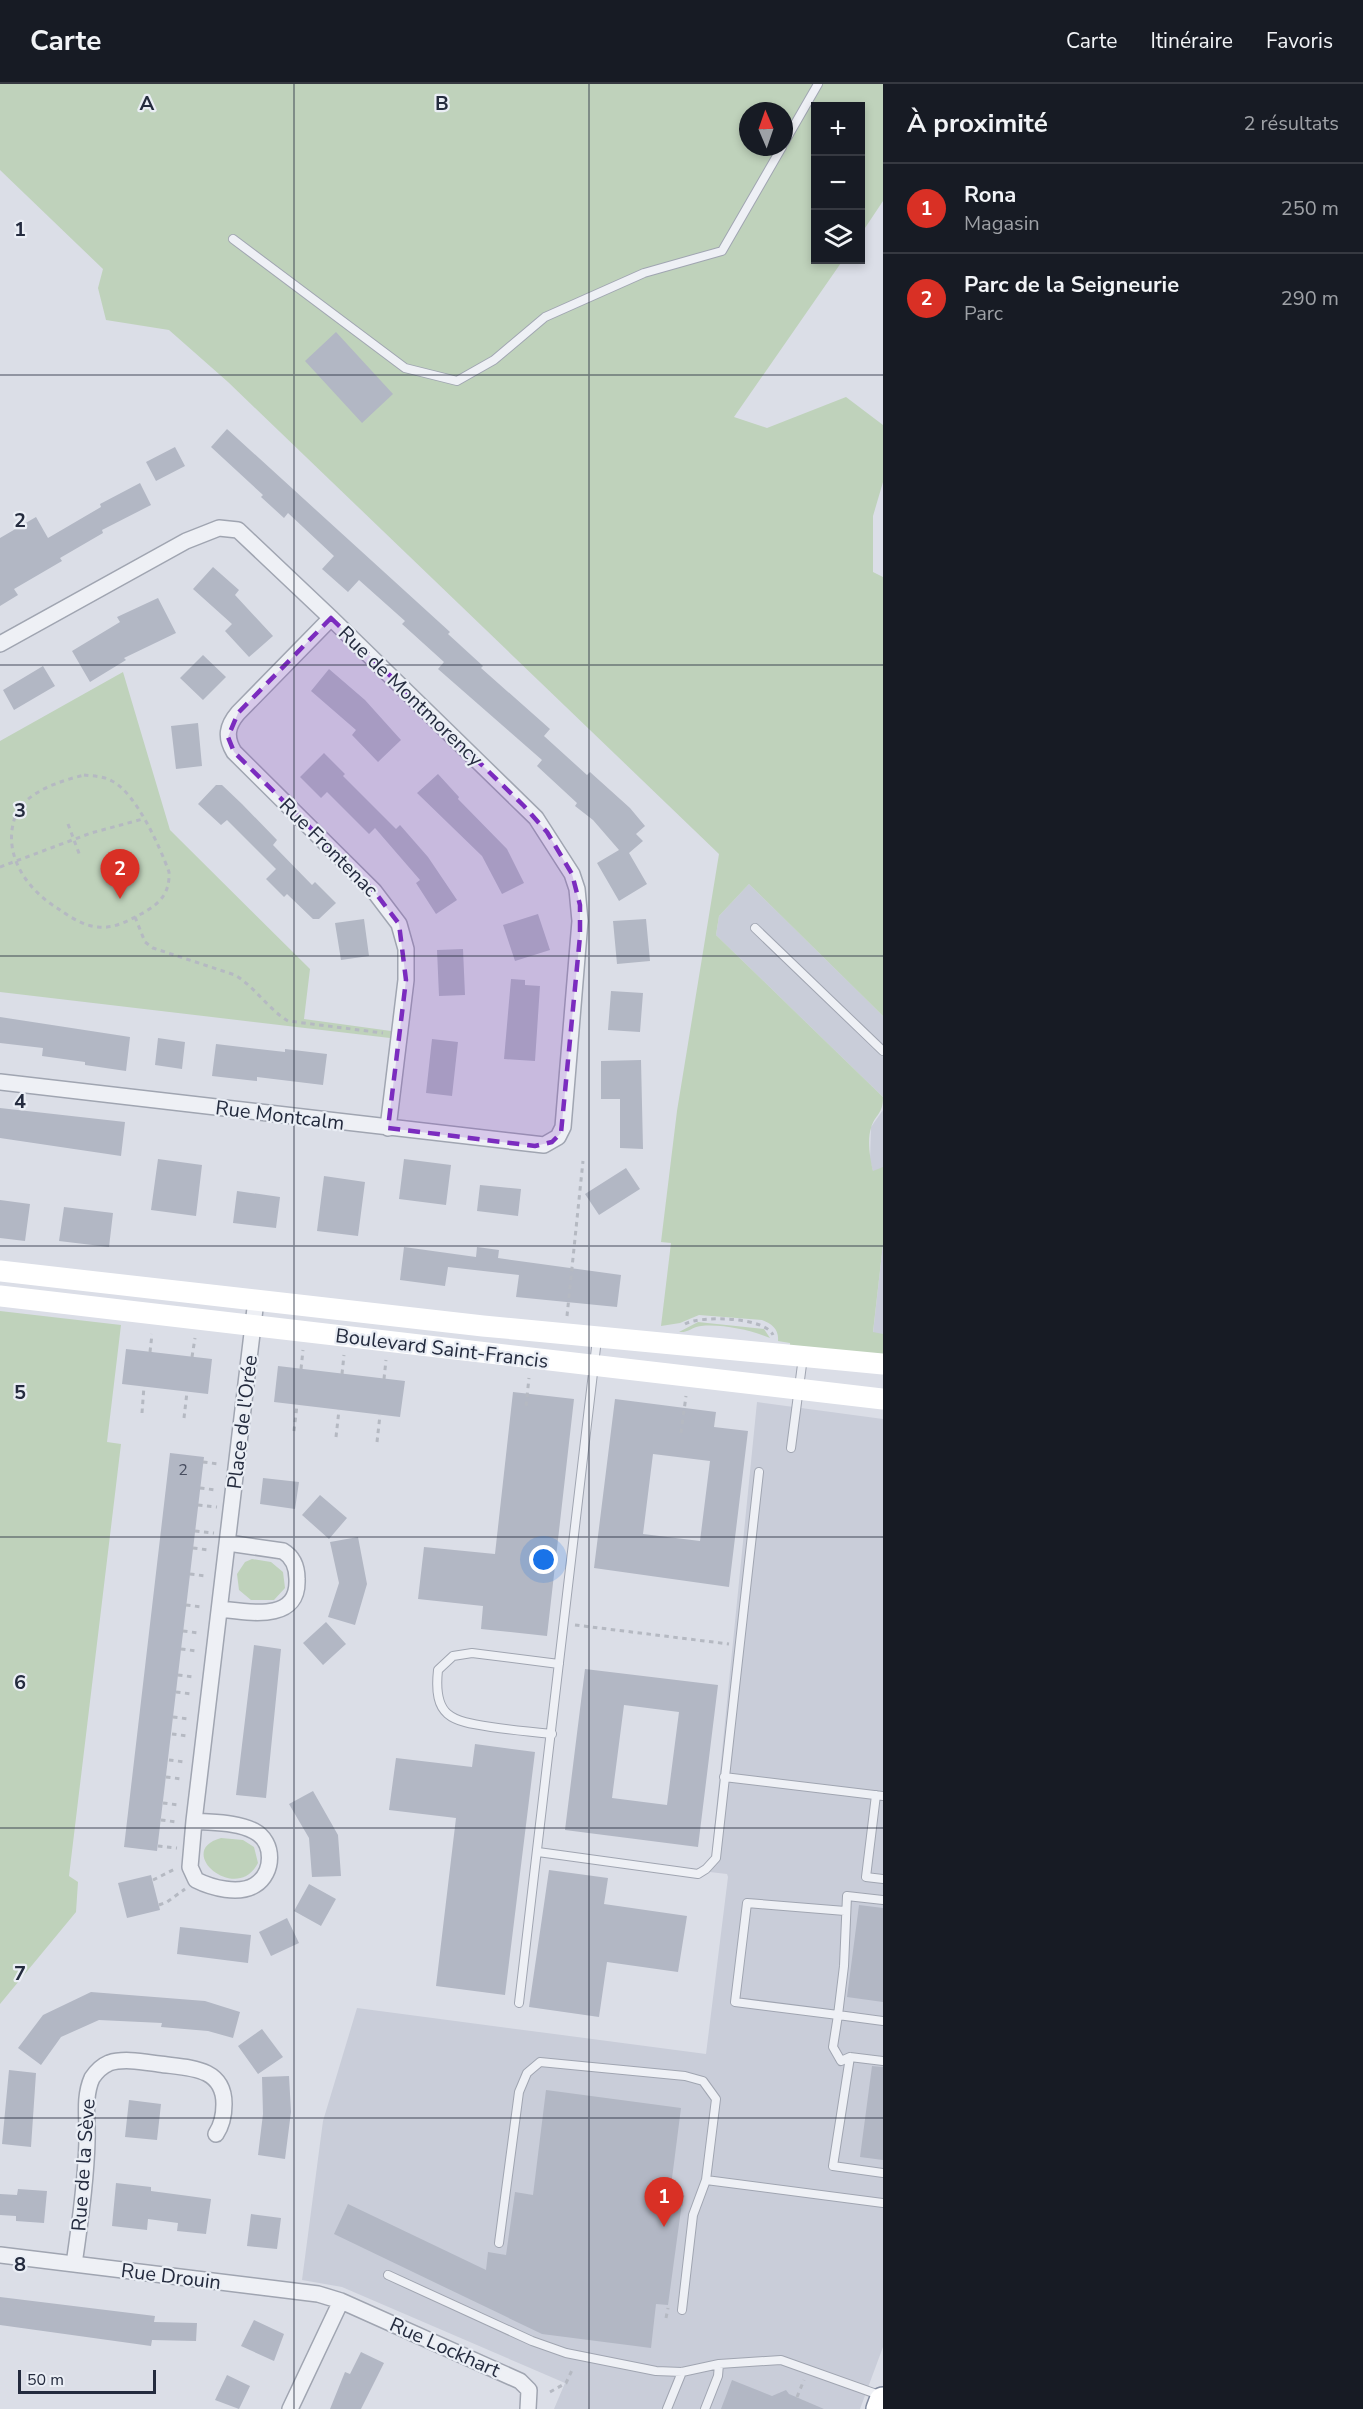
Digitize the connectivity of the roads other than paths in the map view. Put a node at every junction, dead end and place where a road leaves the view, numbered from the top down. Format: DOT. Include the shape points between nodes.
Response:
graph roads {
  1 [pos="819,84"];
  2 [pos="793,128"];
  3 [pos="777,156"];
  4 [pos="233,239"];
  5 [pos="331,618"];
  6 [pos="0,644"];
  7 [pos="755,928"];
  8 [pos="883,1051"];
  9 [pos="0,1082"];
  10 [pos="388,1128"];
  11 [pos="558,1137"];
  12 [pos="0,1271"];
  13 [pos="0,1296"];
  14 [pos="256,1300"];
  15 [pos="253,1326"];
  16 [pos="597,1337"];
  17 [pos="803,1356"];
  18 [pos="883,1364"];
  19 [pos="594,1366"];
  20 [pos="799,1389"];
  21 [pos="883,1400"];
  22 [pos="791,1448"];
  23 [pos="759,1472"];
  24 [pos="228,1543"];
  25 [pos="213,1608"];
  26 [pos="559,1664"];
  27 [pos="552,1734"];
  28 [pos="724,1777"];
  29 [pos="879,1795"];
  30 [pos="188,1822"];
  31 [pos="538,1852"];
  32 [pos="883,1879"];
  33 [pos="883,1900"];
  34 [pos="845,1911"];
  35 [pos="519,2003"];
  36 [pos="838,2015"];
  37 [pos="883,2021"];
  38 [pos="850,2056"];
  39 [pos="883,2061"];
  40 [pos="216,2134"];
  41 [pos="883,2173"];
  42 [pos="706,2180"];
  43 [pos="883,2204"];
  44 [pos="499,2243"];
  45 [pos="0,2255"];
  46 [pos="75,2264"];
  47 [pos="388,2276"];
  48 [pos="340,2301"];
  49 [pos="682,2310"];
  50 [pos="719,2364"];
  51 [pos="682,2372"];
  52 [pos="883,2396"];
  53 [pos="883,2401"];
  54 [pos="290,2409"];
  55 [pos="528,2409"];
  56 [pos="666,2409"];
  57 [pos="705,2409"];
  58 [pos="880,2409"];
  1 -- 2 [label="lane"];
  3 -- 4 [label="lane" via="722,251 644,273 546,317 494,360 457,381 405,368"];
  5 -- 6 [label="street, Rue de Montmorency" via="244,534 219,528 186,541"];
  5 -- 10 [label="street, Rue Frontenac" via="231,721 228,737 234,752 374,891 399,924 407,964"];
  5 -- 11 [label="street, Rue de Montmorency" via="536,818 572,874 580,905 580,936 563,1127"];
  7 -- 8 [label="lane"];
  9 -- 10 [label="street, Rue Montcalm"];
  10 -- 11 [label="street, Rue Montcalm" via="535,1146"];
  12 -- 14 [label="street, Boulevard Saint-Francis"];
  13 -- 15 [label="street, Boulevard Saint-Francis"];
  14 -- 15 [label="street, Place de l'Orée"];
  14 -- 16 [label="street, Boulevard Saint-Francis"];
  15 -- 19 [label="street, Boulevard Saint-Francis"];
  15 -- 24 [label="street, Place de l'Orée"];
  16 -- 17 [label="street, Boulevard Saint-Francis"];
  16 -- 19 [label="lane"];
  17 -- 18 [label="street, Boulevard Saint-Francis"];
  17 -- 20 [label="lane"];
  19 -- 20 [label="street, Boulevard Saint-Francis"];
  19 -- 26 [label="lane"];
  20 -- 21 [label="street, Boulevard Saint-Francis"];
  20 -- 22 [label="lane"];
  23 -- 28 [label="lane"];
  24 -- 25 [label="street, Place de l'Orée"];
  24 -- 25 [label="street" via="283,1551 295,1565 294,1596 278,1611"];
  25 -- 30 [label="street, Place de l'Orée"];
  26 -- 27 [label="lane"];
  26 -- 27 [label="lane" via="472,1653 453,1656 438,1670 436,1688 443,1709 458,1722"];
  27 -- 31 [label="lane"];
  28 -- 29 [label="lane"];
  28 -- 31 [label="lane" via="716,1858 698,1874"];
  29 -- 32 [label="lane" via="866,1877"];
  30 -- 30 [label="street, Place de l'Orée" via="238,1826 255,1832 267,1842 270,1856 261,1880 248,1888 218,1888 196,1880 190,1867"];
  31 -- 35 [label="lane"];
  33 -- 34 [label="lane" via="847,1896"];
  34 -- 36 [label="lane"];
  34 -- 36 [label="lane" via="747,1903 735,2002"];
  36 -- 37 [label="lane"];
  36 -- 38 [label="lane" via="833,2047 841,2061"];
  38 -- 39 [label="lane"];
  38 -- 41 [label="lane" via="833,2166"];
  40 -- 46 [label="street, Rue de la Sève" via="222,2122 224,2099 213,2076 196,2069 137,2062 115,2062 99,2069 87,2102"];
  42 -- 43 [label="lane"];
  42 -- 44 [label="lane" via="716,2099 703,2081 540,2062 527,2073 519,2092"];
  42 -- 49 [label="lane" via="693,2215"];
  45 -- 46 [label="street, Rue Drouin"];
  46 -- 48 [label="street, Rue Drouin" via="307,2292"];
  47 -- 51 [label="lane" via="547,2346 633,2368"];
  48 -- 54 [label="street"];
  48 -- 55 [label="street, Rue Lockhart" via="520,2381 529,2390"];
  50 -- 51 [label="lane"];
  50 -- 52 [label="lane" via="782,2360"];
  50 -- 57 [label="lane"];
  51 -- 56 [label="lane"];
  53 -- 58 [label="highway"];
}
